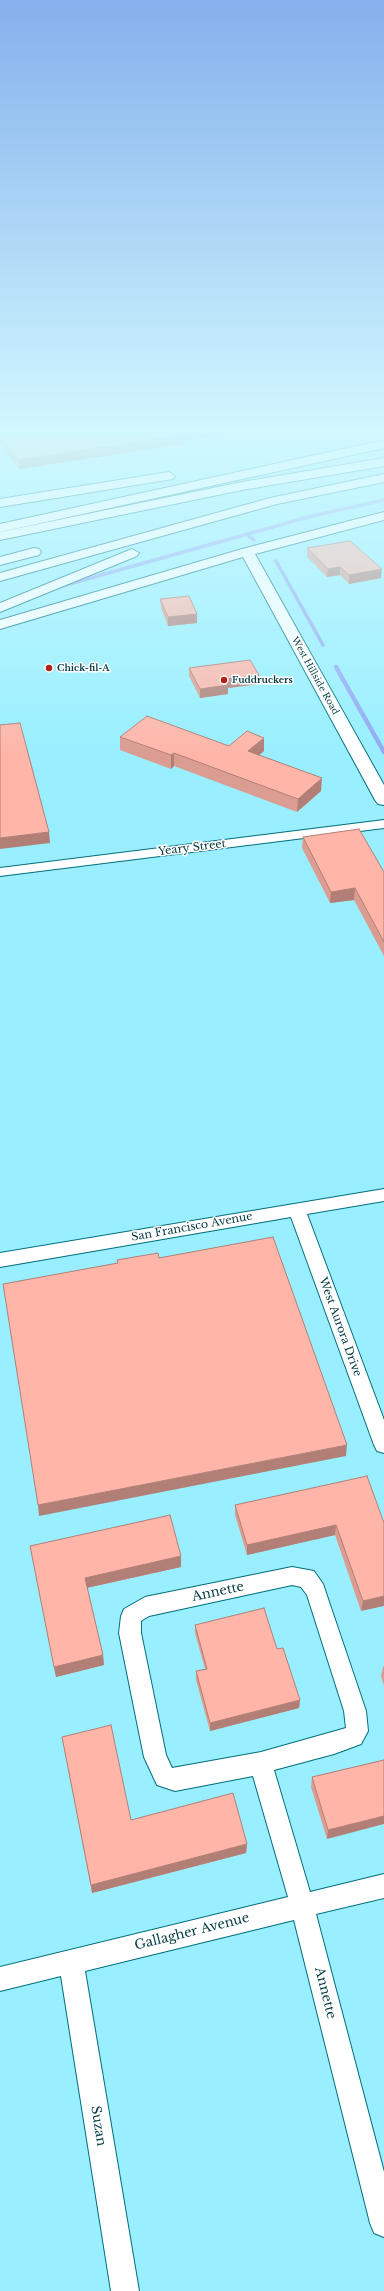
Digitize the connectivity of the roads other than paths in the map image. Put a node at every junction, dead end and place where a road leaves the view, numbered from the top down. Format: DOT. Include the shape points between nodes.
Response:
graph roads {
  1 [pos="134,540"];
  2 [pos="167,540"];
  3 [pos="293,540"];
  4 [pos="45,549"];
  5 [pos="247,552"];
  6 [pos="0,561"];
  7 [pos="0,577"];
  8 [pos="0,608"];
  9 [pos="0,625"];
  10 [pos="384,800"];
  11 [pos="384,824"];
  12 [pos="0,872"];
  13 [pos="384,1195"];
  14 [pos="297,1210"];
  15 [pos="0,1260"];
  16 [pos="384,1445"];
  17 [pos="261,1763"];
  18 [pos="384,1886"];
  19 [pos="302,1906"];
  20 [pos="71,1962"];
  21 [pos="0,1979"];
  22 [pos="384,2224"];
  23 [pos="125,2291"];
  1 -- 7 [label="main road"];
  2 -- 8 [label="main road"];
  3 -- 5 [label="main road"];
  4 -- 6 [label="main road"];
  5 -- 9 [label="main road"];
  5 -- 10 [label="main road, West Hillside Road"];
  11 -- 12 [label="street, Yeary Street"];
  13 -- 14 [label="street, San Francisco Avenue"];
  14 -- 15 [label="street, San Francisco Avenue"];
  14 -- 16 [label="street, West Aurora Drive"];
  17 -- 17 [label="street, Annette" via="175,1780 165,1777 155,1757 130,1633 132,1616 137,1611 292,1576 307,1578 312,1582 355,1711 357,1731 352,1736 334,1743"];
  17 -- 19 [label="street, Annette"];
  18 -- 19 [label="street, Gallagher Avenue"];
  19 -- 20 [label="street, Gallagher Avenue"];
  19 -- 22 [label="street, Annette"];
  20 -- 21 [label="street, Gallagher Avenue"];
  20 -- 23 [label="street, Suzan"];
}
